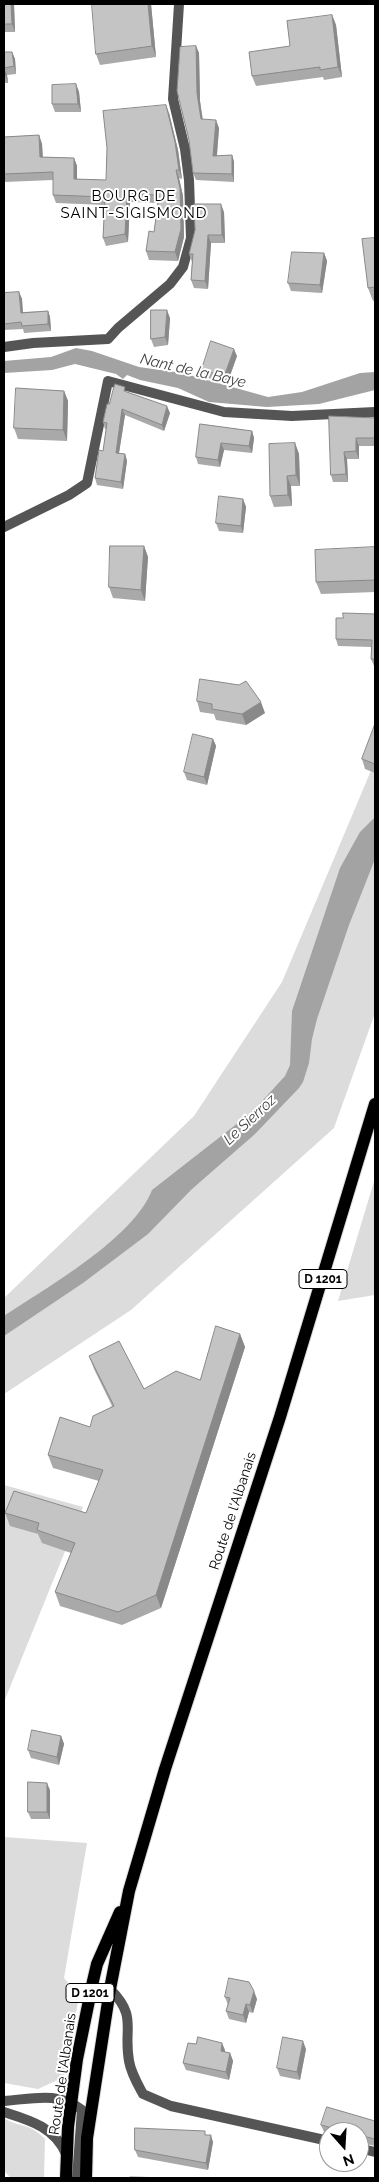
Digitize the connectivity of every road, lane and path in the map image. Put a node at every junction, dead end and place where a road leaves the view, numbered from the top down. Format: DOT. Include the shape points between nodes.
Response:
graph roads {
  1 [pos="179,4"];
  2 [pos="4,347"];
  3 [pos="375,412"];
  4 [pos="4,527"];
  5 [pos="375,1104"];
  6 [pos="375,1119"];
  7 [pos="366,1141"];
  8 [pos="129,1891"];
  9 [pos="110,1989"];
  10 [pos="4,2101"];
  11 [pos="71,2102"];
  12 [pos="4,2112"];
  13 [pos="319,2139"];
  14 [pos="67,2156"];
  15 [pos="66,2178"];
  16 [pos="77,2178"];
  17 [pos="86,2178"];
  1 -- 2 [label="street" via="173,99 185,149 191,201 191,238 183,267 167,288 108,339"];
  3 -- 4 [label="street" via="292,416 224,412 108,381 87,482 69,495"];
  5 -- 7 [label="main road, D 1201"];
  6 -- 7 [label="main road, D 1201"];
  7 -- 8 [label="main road, Route de l'Albanais / D 1201"];
  8 -- 9 [label="main road, Route de l'Albanais / D 1201"];
  8 -- 11 [label="main road, Route de l'Albanais / D 1201" via="97,1964"];
  9 -- 13 [label="street" via="126,2009 129,2062 137,2083 148,2098"];
  9 -- 17 [label="main road, Route de l'Albanais / D 1201" via="87,2138"];
  10 -- 11 [label="street" via="55,2097"];
  11 -- 14 [label="main road, Route de l'Albanais / D 1201"];
  11 -- 16 [label="street" via="82,2110"];
  12 -- 14 [label="street" via="35,2121 53,2133"];
  14 -- 15 [label="main road, Route de l'Albanais / D 1201"];
}
